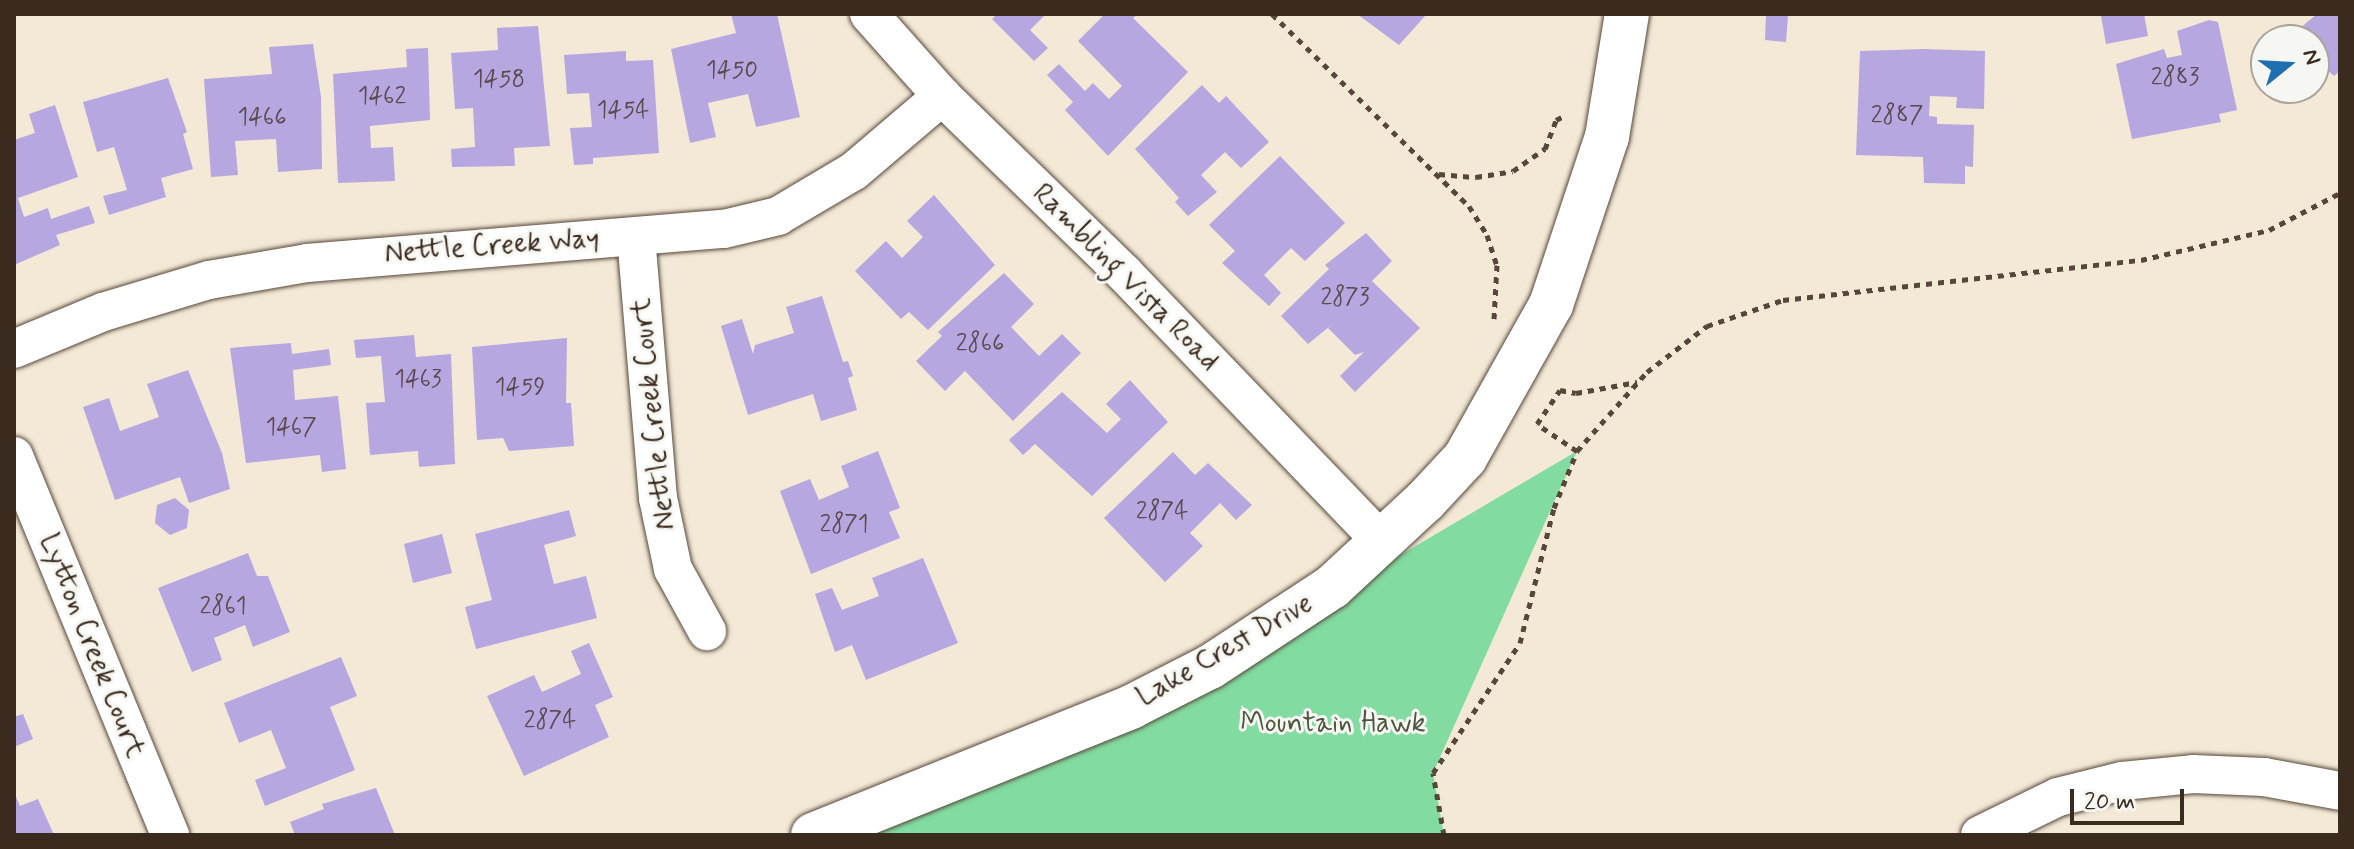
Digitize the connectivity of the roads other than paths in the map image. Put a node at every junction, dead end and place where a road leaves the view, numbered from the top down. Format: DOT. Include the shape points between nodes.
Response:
graph roads {
  1 [pos="869,14"];
  2 [pos="1627,14"];
  3 [pos="942,96"];
  4 [pos="636,236"];
  5 [pos="14,349"];
  6 [pos="14,456"];
  7 [pos="1382,542"];
  8 [pos="707,631"];
  9 [pos="2340,791"];
  10 [pos="170,835"];
  11 [pos="813,835"];
  12 [pos="1980,835"];
  1 -- 3 [label="street, Rambling Vista Road"];
  2 -- 7 [label="main road, Lake Crest Drive" via="1607,137 1551,305 1465,458"];
  3 -- 4 [label="street, Nettle Creek Way" via="854,171 778,216 724,229"];
  3 -- 7 [label="street, Rambling Vista Road" via="1124,273"];
  4 -- 5 [label="street, Nettle Creek Way" via="416,251 209,280 103,312"];
  4 -- 8 [label="street, Nettle Creek Court" via="658,498 673,569"];
  6 -- 10 [label="street, Lytton Creek Court"];
  7 -- 11 [label="main road, Lake Crest Drive" via="1332,587 1197,674 1131,707"];
  9 -- 12 [label="street" via="2264,777 2193,774 2122,781 2058,797"];
}
